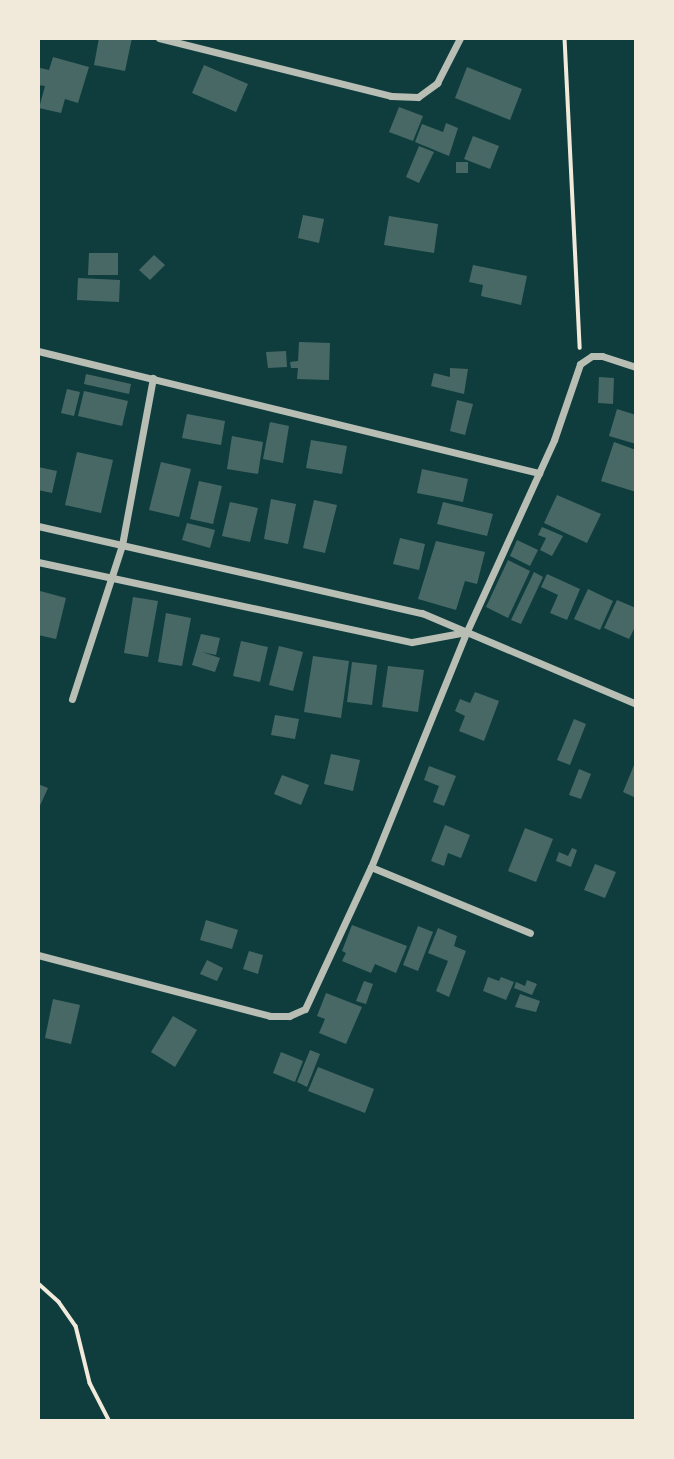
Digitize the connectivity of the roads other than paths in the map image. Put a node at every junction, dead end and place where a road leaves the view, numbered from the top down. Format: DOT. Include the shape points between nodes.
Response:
graph roads {
  1 [pos="159,38"];
  2 [pos="460,38"];
  3 [pos="38,351"];
  4 [pos="635,367"];
  5 [pos="153,378"];
  6 [pos="539,473"];
  7 [pos="38,526"];
  8 [pos="122,545"];
  9 [pos="38,562"];
  10 [pos="111,579"];
  11 [pos="467,631"];
  12 [pos="72,699"];
  13 [pos="635,704"];
  14 [pos="371,867"];
  15 [pos="530,933"];
  16 [pos="38,955"];
  1 -- 2 [label="street" via="391,96 418,97 437,83"];
  3 -- 5 [label="street"];
  4 -- 6 [label="street" via="602,356 580,364"];
  5 -- 6 [label="street"];
  5 -- 8 [label="street"];
  6 -- 11 [label="street"];
  7 -- 8 [label="street"];
  8 -- 10 [label="street"];
  8 -- 11 [label="street" via="422,613"];
  9 -- 10 [label="street"];
  10 -- 11 [label="street" via="412,642"];
  10 -- 12 [label="street"];
  11 -- 13 [label="street"];
  11 -- 14 [label="street"];
  14 -- 15 [label="street"];
  14 -- 16 [label="street" via="305,1009 289,1016 270,1016"];
}
